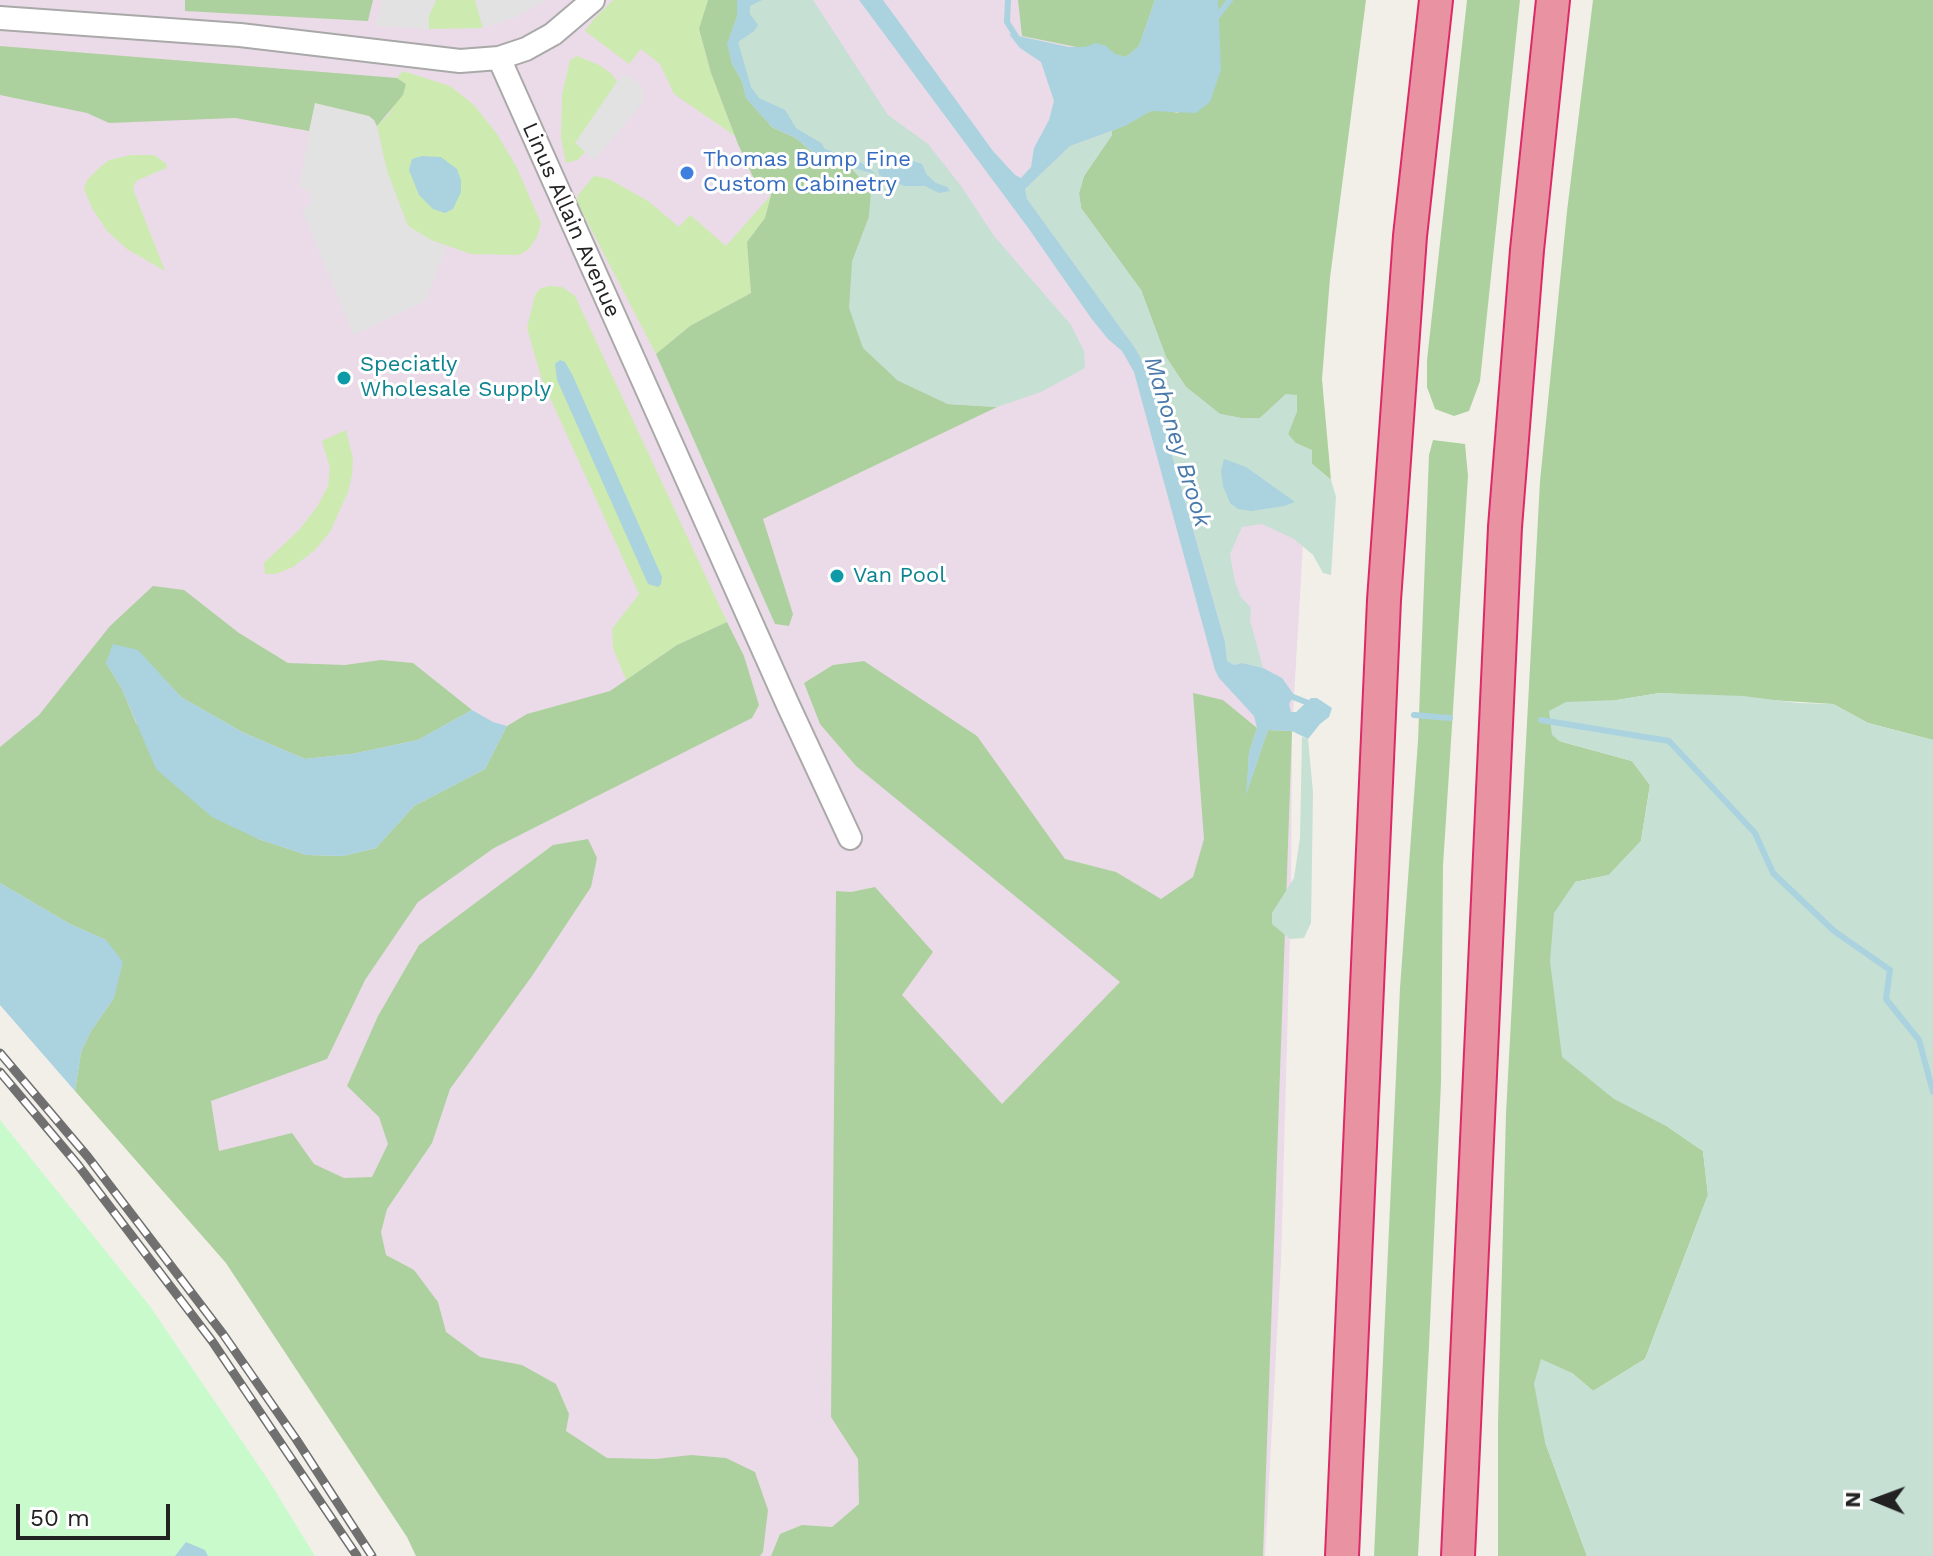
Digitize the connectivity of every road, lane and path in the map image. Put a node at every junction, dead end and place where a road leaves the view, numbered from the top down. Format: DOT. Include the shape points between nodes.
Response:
graph roads {
  1 [pos="593,0"];
  2 [pos="1436,0"];
  3 [pos="1553,0"];
  4 [pos="0,18"];
  5 [pos="499,58"];
  6 [pos="850,838"];
  7 [pos="1342,1556"];
  8 [pos="1458,1556"];
  1 -- 5 [label="street" via="553,34"];
  2 -- 7 [label="highway" via="1409,251 1385,585"];
  3 -- 8 [label="highway" via="1504,541"];
  4 -- 5 [label="street" via="240,35 460,61"];
  5 -- 6 [label="street, Linus Allain Avenue"];
}
